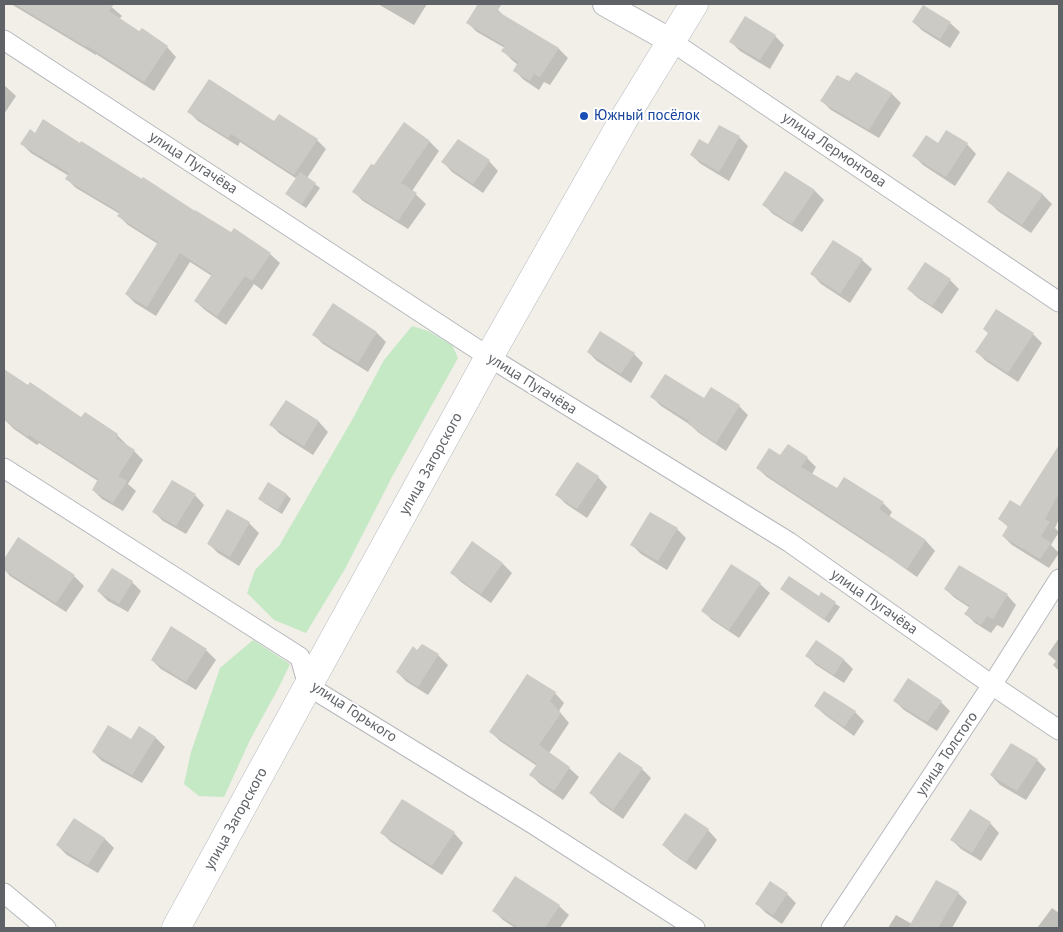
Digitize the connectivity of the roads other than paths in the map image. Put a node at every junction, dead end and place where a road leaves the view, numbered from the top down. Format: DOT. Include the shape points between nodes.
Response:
graph roads {
  1 [pos="605,4"];
  2 [pos="694,4"];
  3 [pos="4,40"];
  4 [pos="671,41"];
  5 [pos="1059,302"];
  6 [pos="489,357"];
  7 [pos="4,468"];
  8 [pos="1059,579"];
  9 [pos="992,685"];
  10 [pos="308,686"];
  11 [pos="1059,730"];
  12 [pos="4,892"];
  13 [pos="46,928"];
  14 [pos="176,928"];
  15 [pos="694,928"];
  16 [pos="831,928"];
  1 -- 4 [label="street, улица Лермонтова"];
  2 -- 4 [label="main road, улица Загорского"];
  3 -- 6 [label="street, улица Пугачёва"];
  4 -- 5 [label="street, улица Лермонтова"];
  4 -- 6 [label="main road, улица Загорского"];
  6 -- 9 [label="street, улица Пугачёва" via="789,542"];
  6 -- 10 [label="main road, улица Загорского"];
  7 -- 10 [label="street, улица Горького" via="300,657"];
  8 -- 9 [label="street, улица Толстого"];
  9 -- 11 [label="street, улица Пугачёва"];
  9 -- 16 [label="street, улица Толстого"];
  10 -- 14 [label="main road, улица Загорского"];
  10 -- 15 [label="street, улица Горького" via="533,824"];
  12 -- 13 [label="street"];
}
